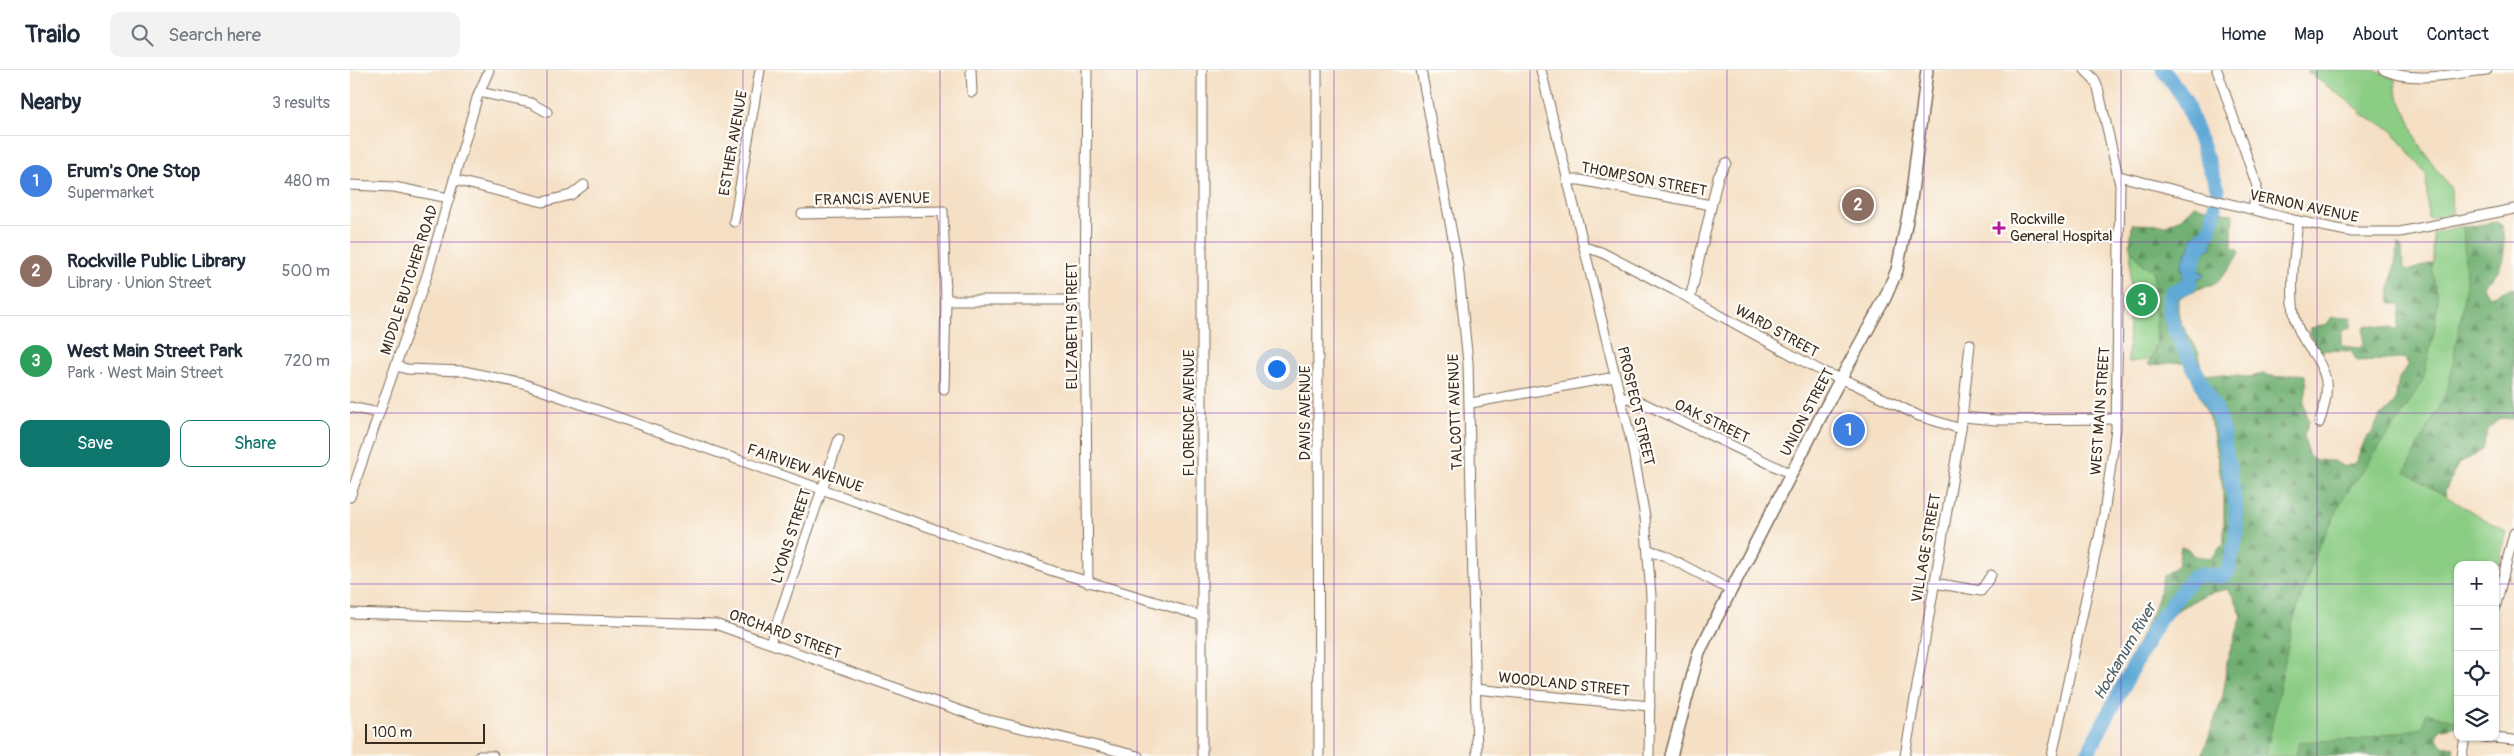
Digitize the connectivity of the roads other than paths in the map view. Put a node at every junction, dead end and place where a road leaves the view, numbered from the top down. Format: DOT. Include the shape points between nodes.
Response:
graph roads {
  1 [pos="489,70"];
  2 [pos="760,70"];
  3 [pos="971,70"];
  4 [pos="1087,70"];
  5 [pos="1202,70"];
  6 [pos="1317,70"];
  7 [pos="1421,70"];
  8 [pos="1541,70"];
  9 [pos="1926,70"];
  10 [pos="2085,70"];
  11 [pos="2216,70"];
  12 [pos="2384,70"];
  13 [pos="2487,70"];
  14 [pos="479,92"];
  15 [pos="972,92"];
  16 [pos="547,112"];
  17 [pos="1726,163"];
  18 [pos="2119,176"];
  19 [pos="454,180"];
  20 [pos="1567,180"];
  21 [pos="350,185"];
  22 [pos="584,185"];
  23 [pos="449,198"];
  24 [pos="1711,205"];
  25 [pos="2253,209"];
  26 [pos="2514,210"];
  27 [pos="802,214"];
  28 [pos="2298,221"];
  29 [pos="734,222"];
  30 [pos="1584,247"];
  31 [pos="1690,299"];
  32 [pos="946,300"];
  33 [pos="1085,300"];
  34 [pos="1970,344"];
  35 [pos="396,366"];
  36 [pos="1615,377"];
  37 [pos="1841,379"];
  38 [pos="944,389"];
  39 [pos="1620,396"];
  40 [pos="1471,403"];
  41 [pos="350,407"];
  42 [pos="379,413"];
  43 [pos="1963,417"];
  44 [pos="2116,419"];
  45 [pos="2318,423"];
  46 [pos="1961,429"];
  47 [pos="839,439"];
  48 [pos="1791,474"];
  49 [pos="821,488"];
  50 [pos="350,497"];
  51 [pos="2514,533"];
  52 [pos="1649,550"];
  53 [pos="1991,575"];
  54 [pos="1088,583"];
  55 [pos="1934,583"];
  56 [pos="1730,590"];
  57 [pos="2496,606"];
  58 [pos="350,613"];
  59 [pos="1202,616"];
  60 [pos="770,643"];
  61 [pos="1475,689"];
  62 [pos="1650,706"];
  63 [pos="2499,739"];
  64 [pos="2514,740"];
  65 [pos="2464,741"];
  66 [pos="479,756"];
  67 [pos="492,756"];
  68 [pos="1138,756"];
  69 [pos="1202,756"];
  70 [pos="1319,756"];
  71 [pos="1477,756"];
  72 [pos="1650,756"];
  73 [pos="1671,756"];
  74 [pos="1905,756"];
  75 [pos="2052,756"];
  76 [pos="2462,756"];
  1 -- 14 [label="street, MIDDLE BUTCHER ROAD"];
  2 -- 29 [label="street, ESTHER AVENUE"];
  3 -- 15 [label="street"];
  4 -- 33 [label="street, ELIZABETH STREET"];
  5 -- 59 [label="street, FLORENCE AVENUE"];
  6 -- 70 [label="street, DAVIS AVENUE"];
  7 -- 40 [label="street, TALCOTT AVENUE" via="1458,265"];
  8 -- 20 [label="street, PROSPECT STREET"];
  9 -- 37 [label="main road, UNION STREET" via="1901,257 1885,298"];
  10 -- 18 [label="street, WEST MAIN STREET" via="2098,88"];
  11 -- 25 [label="street" via="2257,186"];
  12 -- 13 [label="street" via="2414,76"];
  14 -- 16 [label="street" via="531,103"];
  14 -- 19 [label="street, MIDDLE BUTCHER ROAD"];
  17 -- 24 [label="street" via="1719,174"];
  18 -- 25 [label="street, VERNON AVENUE"];
  18 -- 44 [label="street, WEST MAIN STREET"];
  19 -- 22 [label="street" via="543,202 571,195"];
  19 -- 23 [label="street, MIDDLE BUTCHER ROAD"];
  20 -- 24 [label="street, THOMPSON STREET"];
  20 -- 30 [label="street, PROSPECT STREET"];
  21 -- 23 [label="street" via="394,187"];
  23 -- 35 [label="street, MIDDLE BUTCHER ROAD"];
  24 -- 31 [label="street, THOMPSON STREET"];
  25 -- 28 [label="street, VERNON AVENUE"];
  26 -- 28 [label="street, VERNON AVENUE" via="2392,232 2352,232"];
  27 -- 32 [label="street, FRANCIS AVENUE" via="943,211"];
  28 -- 45 [label="street" via="2294,310 2300,331 2321,362 2325,374 2324,401"];
  30 -- 31 [label="street, WARD STREET"];
  30 -- 36 [label="street, PROSPECT STREET"];
  31 -- 37 [label="street, WARD STREET"];
  32 -- 33 [label="street"];
  32 -- 38 [label="street"];
  33 -- 54 [label="street, ELIZABETH STREET"];
  34 -- 43 [label="street, VILLAGE STREET"];
  35 -- 42 [label="street, MIDDLE BUTCHER ROAD"];
  35 -- 49 [label="street, FAIRVIEW AVENUE" via="464,371 504,378"];
  36 -- 39 [label="street, PROSPECT STREET"];
  36 -- 40 [label="street"];
  37 -- 46 [label="street, WARD STREET" via="1919,416"];
  37 -- 48 [label="main road, UNION STREET"];
  39 -- 48 [label="street, OAK STREET" via="1641,402"];
  39 -- 52 [label="street, PROSPECT STREET"];
  40 -- 61 [label="street, TALCOTT AVENUE"];
  41 -- 42 [label="street"];
  42 -- 50 [label="street, MIDDLE BUTCHER ROAD"];
  43 -- 44 [label="street"];
  43 -- 46 [label="street, VILLAGE STREET"];
  44 -- 75 [label="street, WEST MAIN STREET" via="2103,522"];
  46 -- 55 [label="street, VILLAGE STREET"];
  47 -- 49 [label="street, LYONS STREET"];
  48 -- 56 [label="main road, UNION STREET"];
  49 -- 54 [label="street, FAIRVIEW AVENUE"];
  49 -- 60 [label="street, LYONS STREET"];
  51 -- 57 [label="street"];
  52 -- 56 [label="street"];
  52 -- 62 [label="street, PROSPECT STREET"];
  53 -- 55 [label="street" via="1981,591"];
  54 -- 59 [label="street, FAIRVIEW AVENUE"];
  55 -- 74 [label="street, VILLAGE STREET"];
  56 -- 73 [label="main road, UNION STREET" via="1696,658"];
  58 -- 60 [label="street, ORCHARD STREET" via="708,624"];
  59 -- 69 [label="street, FLORENCE AVENUE"];
  60 -- 68 [label="street, ORCHARD STREET" via="993,722"];
  61 -- 62 [label="street, WOODLAND STREET"];
  61 -- 71 [label="street, TALCOTT AVENUE"];
  62 -- 72 [label="street, PROSPECT STREET"];
  63 -- 64 [label="street"];
  65 -- 76 [label="street"];
  66 -- 67 [label="street"];
}
